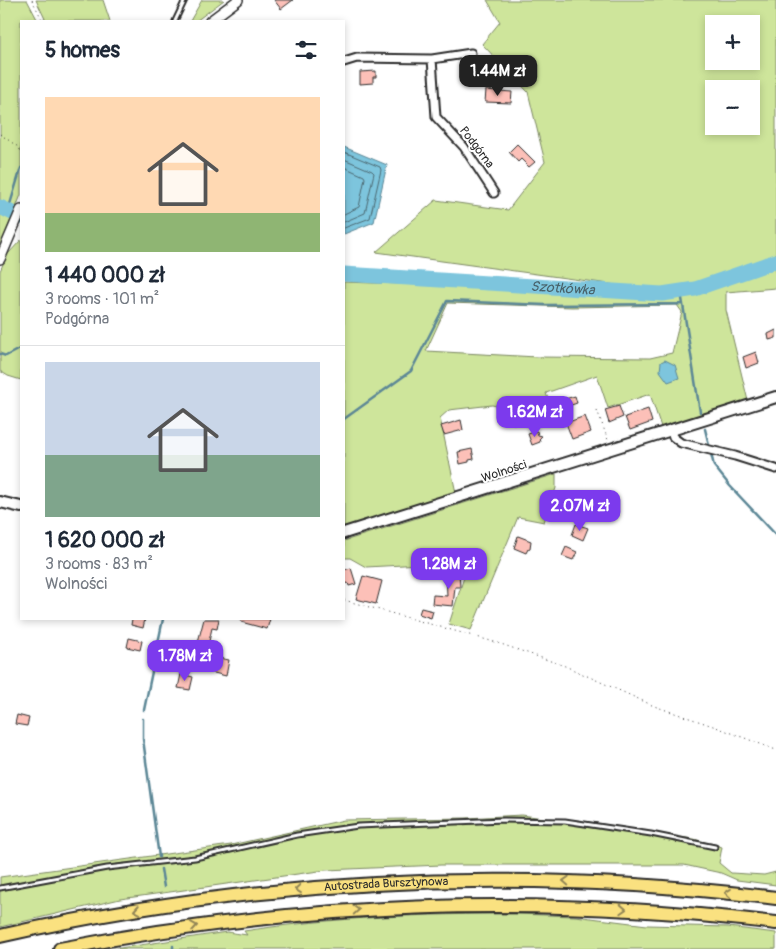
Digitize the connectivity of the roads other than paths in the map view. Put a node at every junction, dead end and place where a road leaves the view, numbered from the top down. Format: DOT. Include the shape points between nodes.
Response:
graph roads {
  1 [pos="185,0"];
  2 [pos="238,0"];
  3 [pos="176,20"];
  4 [pos="211,20"];
  5 [pos="471,53"];
  6 [pos="432,59"];
  7 [pos="345,62"];
  8 [pos="494,192"];
  9 [pos="20,212"];
  10 [pos="0,259"];
  11 [pos="776,397"];
  12 [pos="674,437"];
  13 [pos="776,469"];
  14 [pos="0,502"];
  15 [pos="20,507"];
  16 [pos="345,533"];
  17 [pos="715,847"];
  18 [pos="0,888"];
  19 [pos="776,898"];
  20 [pos="776,923"];
  21 [pos="0,936"];
  22 [pos="60,949"];
  1 -- 3 [label="lane"];
  2 -- 4 [label="street"];
  5 -- 6 [label="street"];
  6 -- 7 [label="street" via="357,58"];
  6 -- 8 [label="street, Podgórna" via="436,117 464,147"];
  9 -- 10 [label="street"];
  11 -- 12 [label="main road, Wolności"];
  12 -- 13 [label="street" via="710,451"];
  12 -- 16 [label="main road, Wolności" via="611,450"];
  14 -- 15 [label="main road"];
  17 -- 18 [label="lane" via="565,820 358,826 297,835 195,858 107,868"];
  19 -- 21 [label="highway, Autostrada Bursztynowa, one-way" via="551,880 384,883 175,903"];
  22 -- 20 [label="highway, Autostrada Bursztynowa, one-way" via="202,925 331,911 418,906 642,910"];
}
